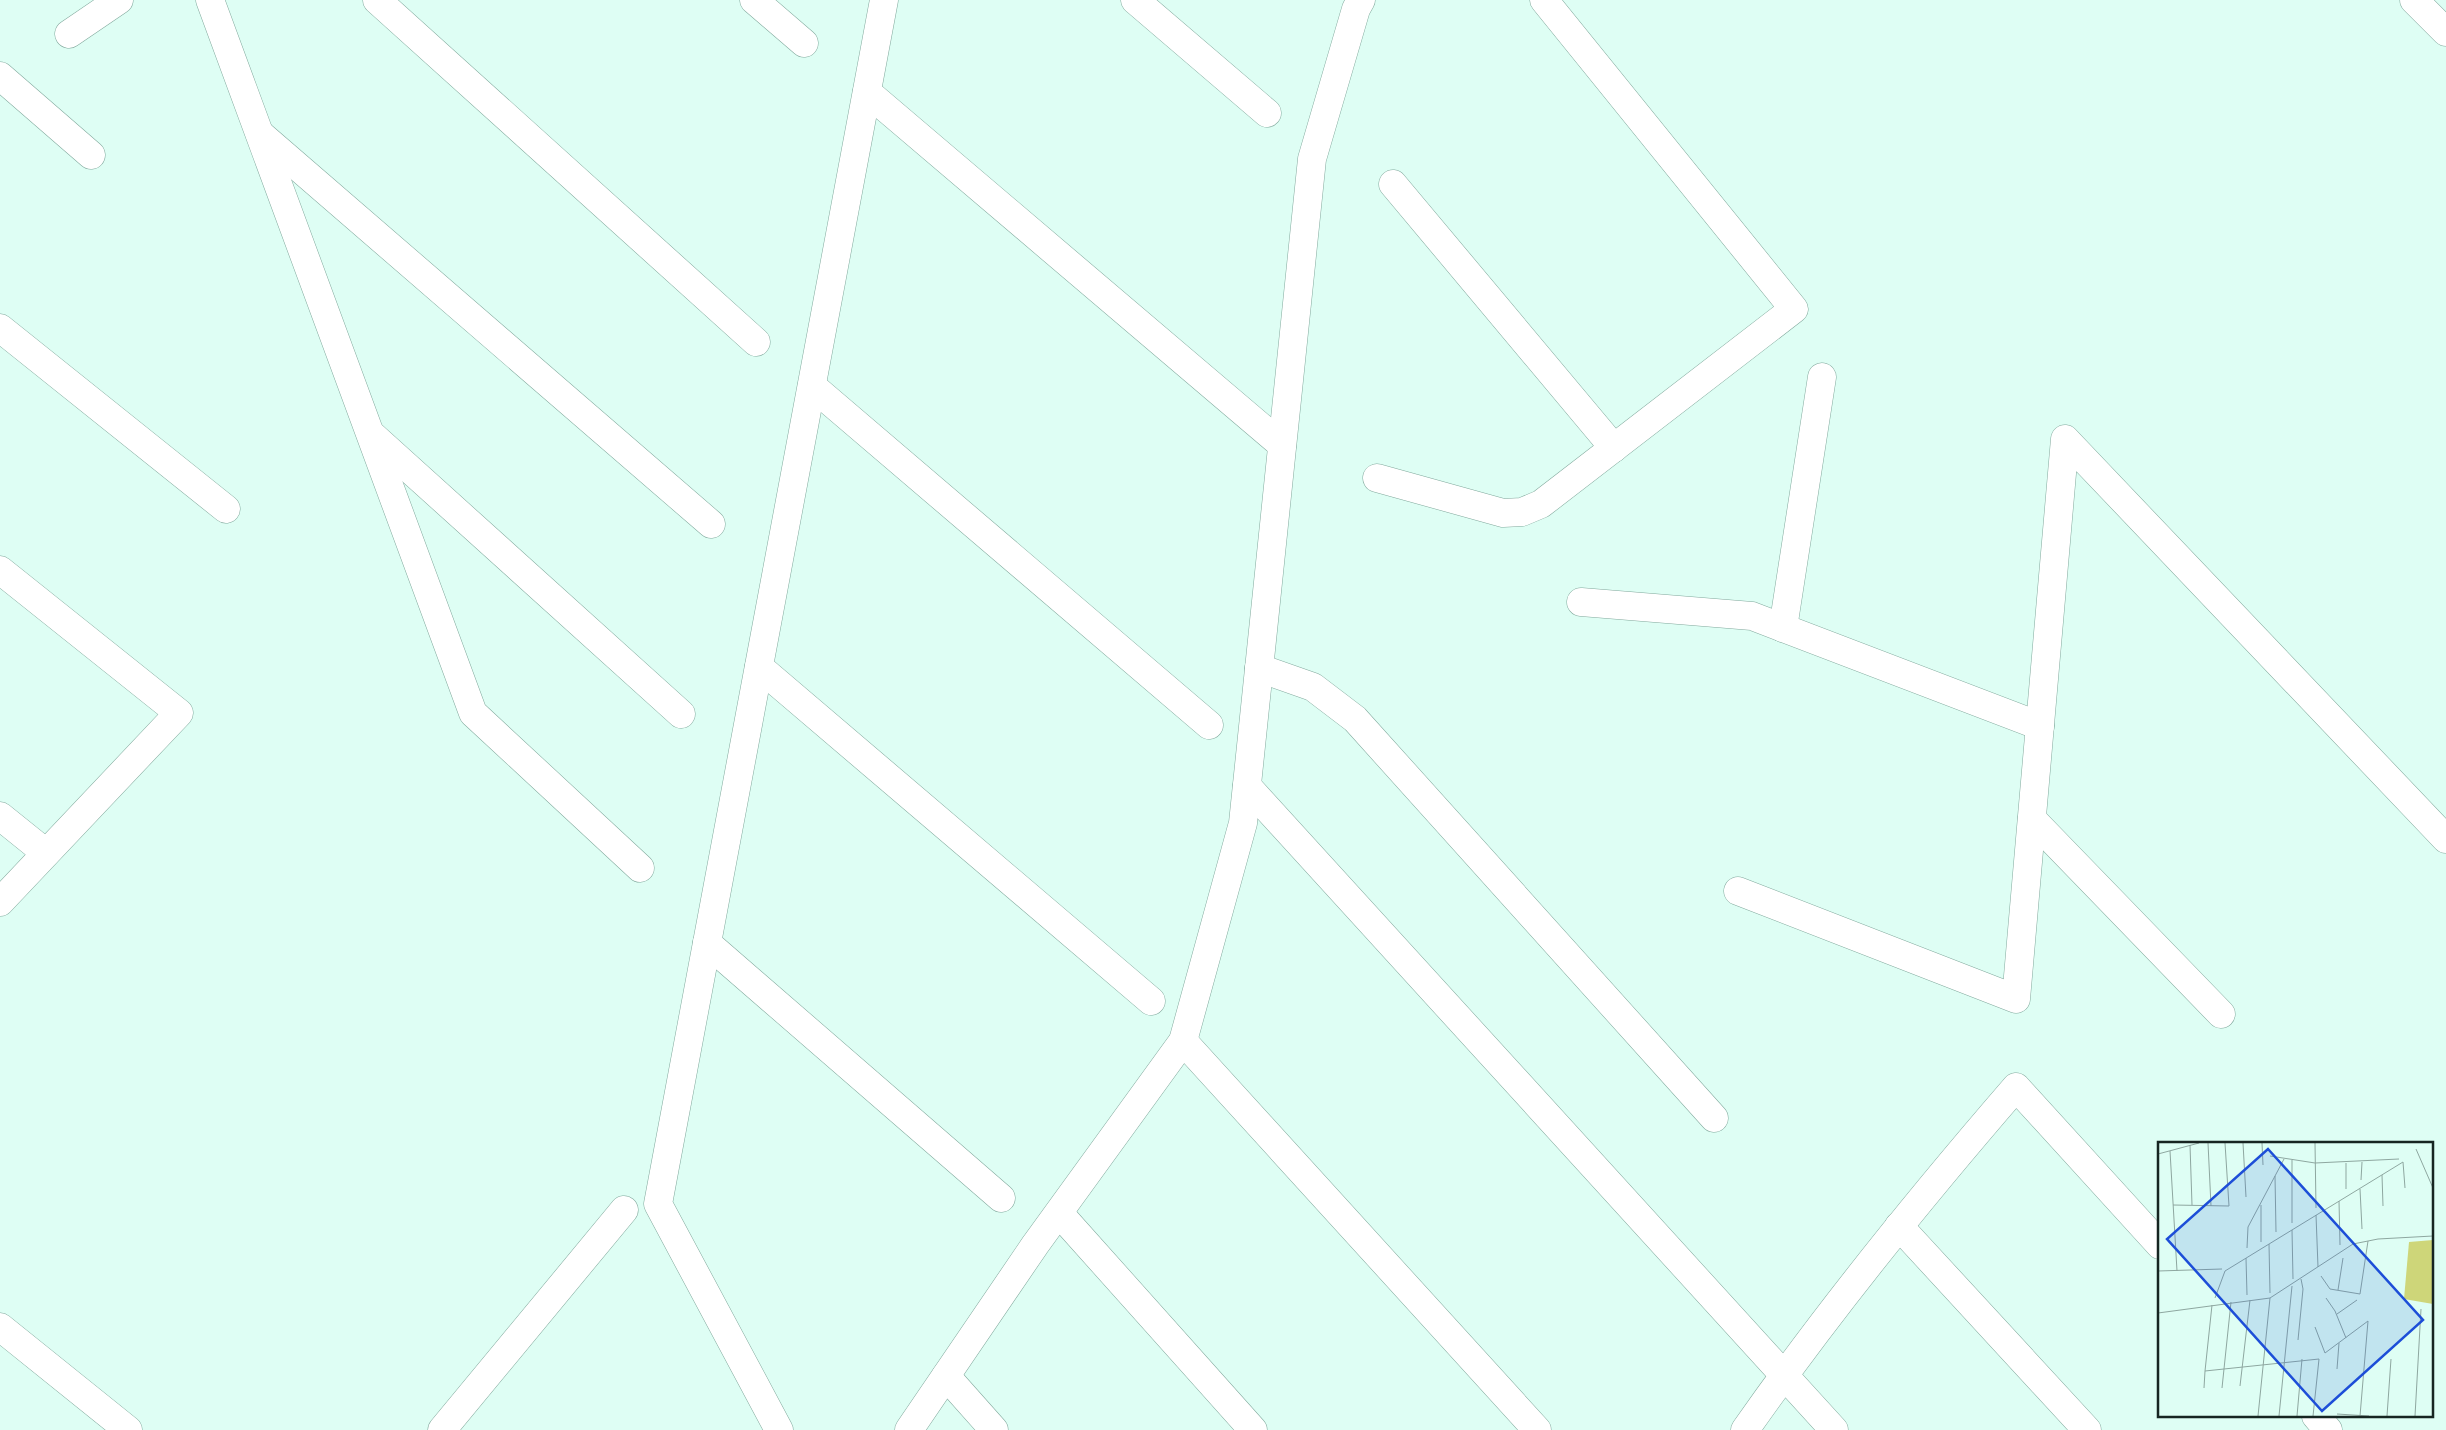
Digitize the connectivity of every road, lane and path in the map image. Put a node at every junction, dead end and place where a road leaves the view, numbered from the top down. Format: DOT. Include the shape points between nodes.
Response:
graph roads {
  1 [pos="119,0"];
  2 [pos="210,0"];
  3 [pos="377,0"];
  4 [pos="754,0"];
  5 [pos="884,0"];
  6 [pos="1135,0"];
  7 [pos="1361,0"];
  8 [pos="1544,0"];
  9 [pos="2414,0"];
  10 [pos="2446,32"];
  11 [pos="69,34"];
  12 [pos="804,43"];
  13 [pos="0,76"];
  14 [pos="867,92"];
  15 [pos="1267,113"];
  16 [pos="259,133"];
  17 [pos="91,155"];
  18 [pos="1392,184"];
  19 [pos="0,328"];
  20 [pos="756,342"];
  21 [pos="1822,377"];
  22 [pos="812,386"];
  23 [pos="370,433"];
  24 [pos="1282,445"];
  25 [pos="1614,448"];
  26 [pos="1377,478"];
  27 [pos="226,509"];
  28 [pos="711,524"];
  29 [pos="0,570"];
  30 [pos="1581,602"];
  31 [pos="1783,628"];
  32 [pos="759,667"];
  33 [pos="1259,668"];
  34 [pos="681,714"];
  35 [pos="1209,725"];
  36 [pos="2040,726"];
  37 [pos="1247,786"];
  38 [pos="0,816"];
  39 [pos="2032,819"];
  40 [pos="2446,839"];
  41 [pos="46,853"];
  42 [pos="640,868"];
  43 [pos="1738,892"];
  44 [pos="0,902"];
  45 [pos="707,943"];
  46 [pos="1151,1000"];
  47 [pos="2222,1014"];
  48 [pos="1183,1041"];
  49 [pos="1714,1118"];
  50 [pos="1000,1198"];
  51 [pos="624,1210"];
  52 [pos="1059,1213"];
  53 [pos="1899,1226"];
  54 [pos="2158,1243"];
  55 [pos="0,1327"];
  56 [pos="1784,1375"];
  57 [pos="946,1376"];
  58 [pos="2318,1418"];
  59 [pos="128,1430"];
  60 [pos="442,1430"];
  61 [pos="779,1430"];
  62 [pos="909,1430"];
  63 [pos="994,1430"];
  64 [pos="1253,1430"];
  65 [pos="1537,1430"];
  66 [pos="1745,1430"];
  67 [pos="1834,1430"];
  68 [pos="2087,1430"];
  69 [pos="2328,1430"];
  1 -- 11 [label="street"];
  2 -- 16 [label="street"];
  3 -- 20 [label="street"];
  4 -- 12 [label="street"];
  5 -- 14 [label="street"];
  6 -- 15 [label="street"];
  7 -- 24 [label="street" via="1312,160"];
  8 -- 25 [label="street" via="1794,309"];
  9 -- 10 [label="street"];
  13 -- 17 [label="street"];
  14 -- 22 [label="street"];
  14 -- 24 [label="street"];
  16 -- 23 [label="street"];
  16 -- 28 [label="street"];
  18 -- 25 [label="street"];
  19 -- 27 [label="street"];
  21 -- 31 [label="street"];
  22 -- 32 [label="street"];
  22 -- 35 [label="street"];
  23 -- 34 [label="street"];
  23 -- 42 [label="street" via="473,712"];
  24 -- 33 [label="street"];
  25 -- 26 [label="street" via="1541,504 1522,512 1503,513"];
  29 -- 41 [label="street" via="179,713"];
  30 -- 31 [label="street" via="1752,616"];
  31 -- 36 [label="street"];
  32 -- 45 [label="street"];
  32 -- 46 [label="street"];
  33 -- 37 [label="street"];
  33 -- 49 [label="street" via="1313,687 1355,719"];
  36 -- 39 [label="street"];
  36 -- 40 [label="street" via="2064,439"];
  37 -- 48 [label="street" via="1243,823"];
  37 -- 56 [label="street"];
  38 -- 41 [label="street"];
  39 -- 43 [label="street" via="2016,999"];
  39 -- 47 [label="street"];
  41 -- 44 [label="street"];
  45 -- 50 [label="street"];
  45 -- 61 [label="street" via="658,1204"];
  48 -- 52 [label="street"];
  48 -- 65 [label="street"];
  51 -- 60 [label="street"];
  52 -- 57 [label="street"];
  52 -- 64 [label="street"];
  53 -- 54 [label="street" via="2016,1087"];
  53 -- 56 [label="street"];
  53 -- 68 [label="street"];
  55 -- 59 [label="street"];
  56 -- 66 [label="street"];
  56 -- 67 [label="street"];
  57 -- 62 [label="street"];
  57 -- 63 [label="street"];
  58 -- 69 [label="street"];
}
